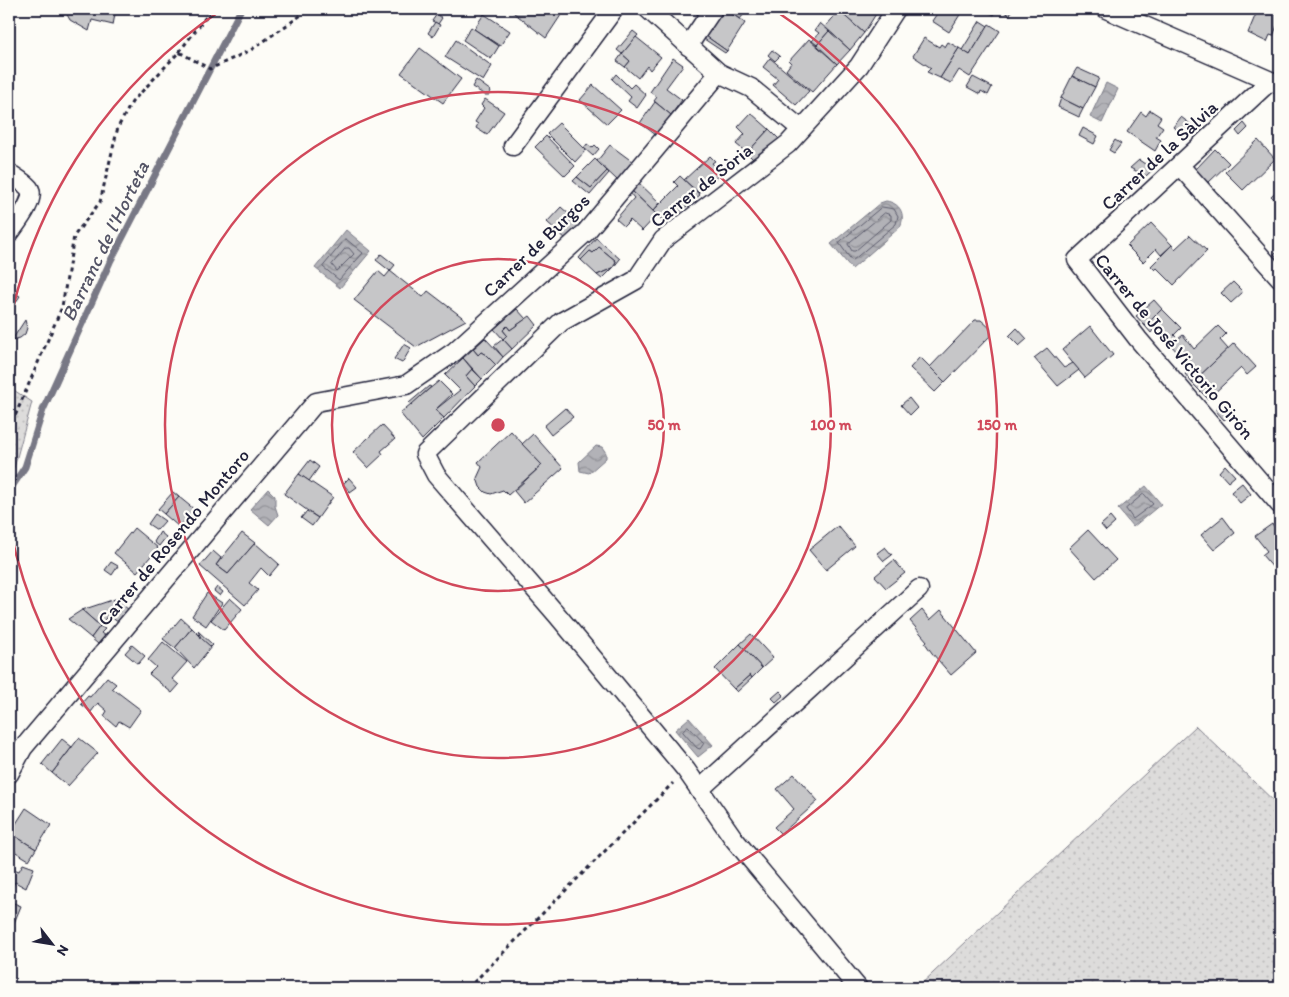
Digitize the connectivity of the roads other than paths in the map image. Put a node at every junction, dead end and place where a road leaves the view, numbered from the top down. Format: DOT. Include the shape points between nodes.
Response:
graph roads {
  1 [pos="614,9"];
  2 [pos="648,9"];
  3 [pos="714,9"];
  4 [pos="896,9"];
  5 [pos="1106,9"];
  6 [pos="688,46"];
  7 [pos="719,73"];
  8 [pos="1275,83"];
  9 [pos="800,129"];
  10 [pos="513,146"];
  11 [pos="1180,166"];
  12 [pos="9,173"];
  13 [pos="9,234"];
  14 [pos="1077,260"];
  15 [pos="1280,278"];
  16 [pos="406,385"];
  17 [pos="1280,505"];
  18 [pos="919,589"];
  19 [pos="9,774"];
  20 [pos="699,790"];
  21 [pos="858,988"];
  1 -- 10 [label="street"];
  2 -- 6 [label="street"];
  3 -- 6 [label="street"];
  4 -- 9 [label="street, Carrer de Sòria" via="859,66"];
  5 -- 8 [label="street"];
  6 -- 7 [label="street"];
  7 -- 9 [label="street" via="751,88"];
  7 -- 16 [label="street, Carrer de Burgos" via="586,232 454,352"];
  8 -- 11 [label="street, Carrer de la Sàlvia"];
  9 -- 20 [label="street, Carrer de Sòria" via="771,157 663,240 636,280 561,322 425,454 436,475 558,616"];
  11 -- 14 [label="street, Carrer de la Sàlvia"];
  11 -- 15 [label="street"];
  12 -- 13 [label="street" via="29,188 31,194 28,205"];
  14 -- 17 [label="street, Carrer de José Victorio Girón" via="1132,332"];
  16 -- 19 [label="street, Carrer de Rosendo Montoro" via="316,402 23,748"];
  18 -- 20 [label="street"];
  20 -- 21 [label="street" via="734,839"];
}
